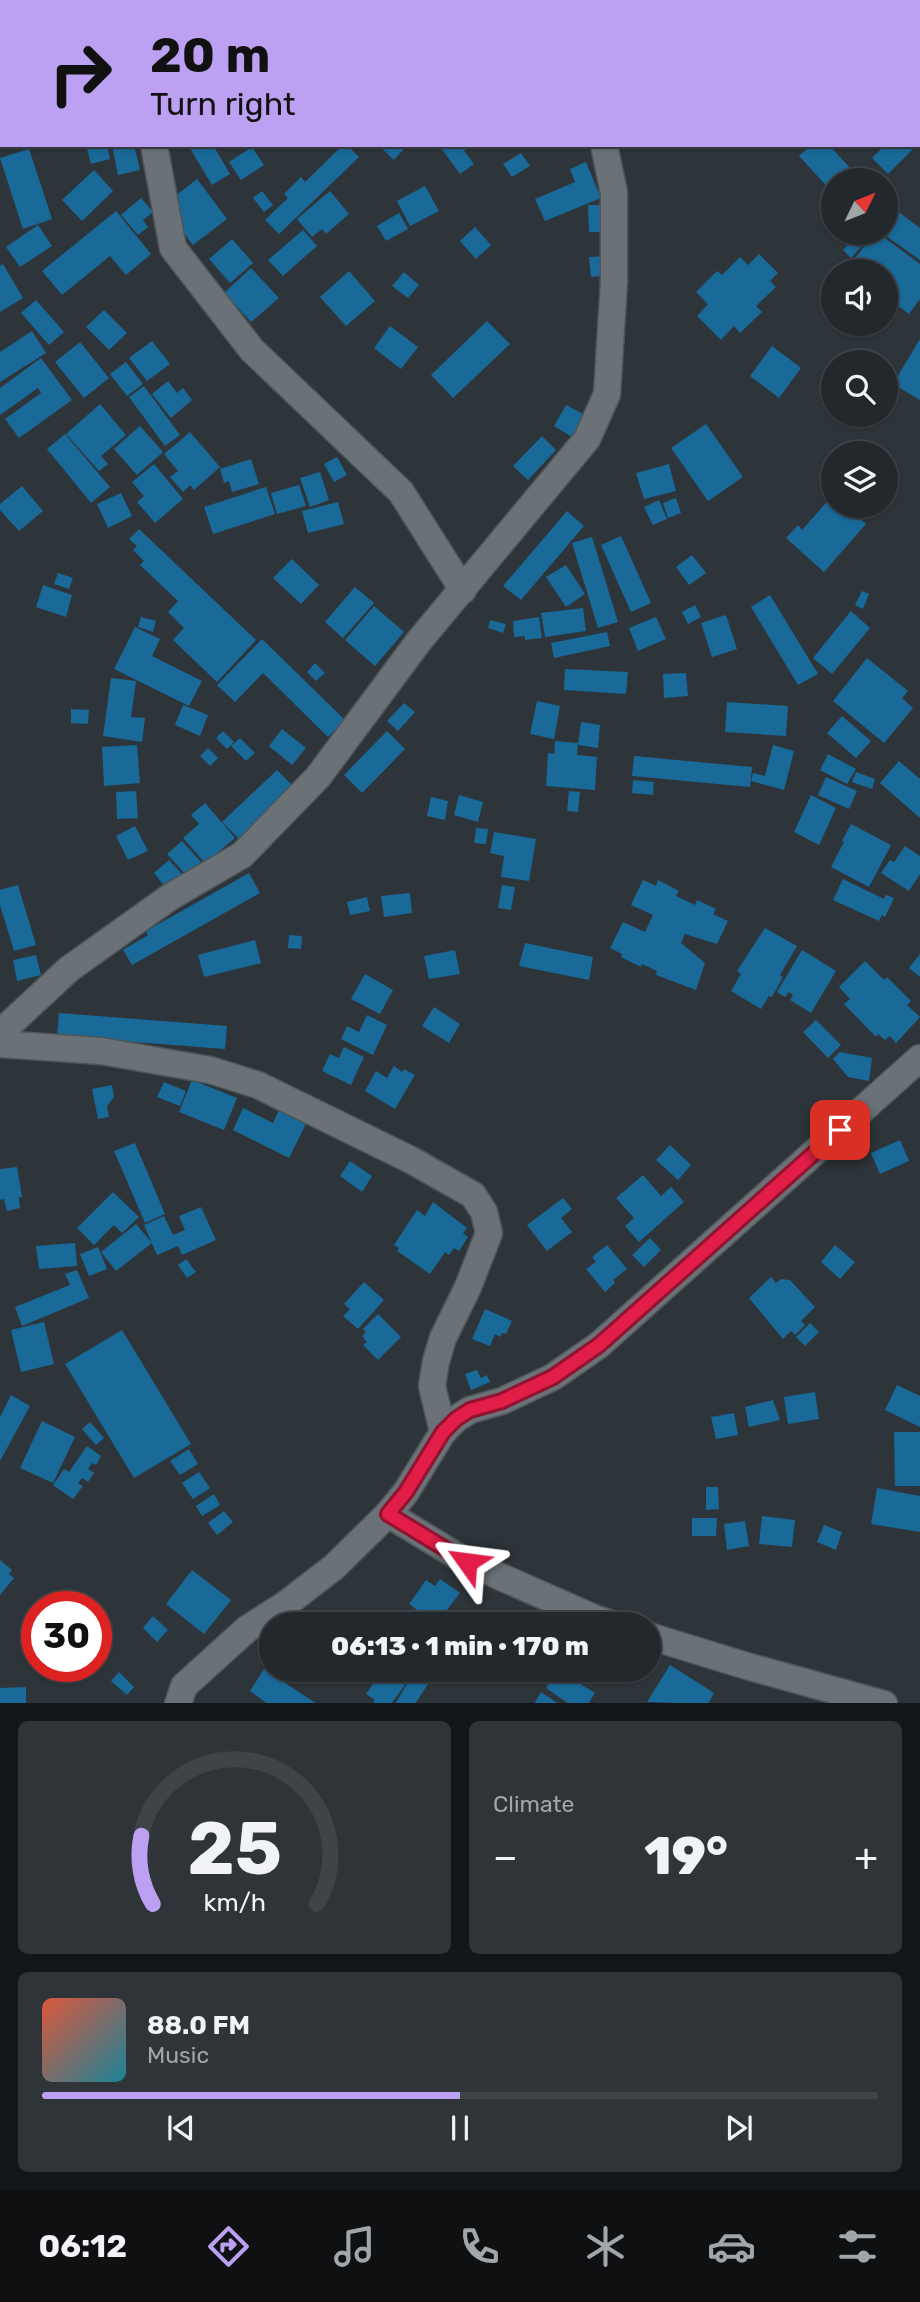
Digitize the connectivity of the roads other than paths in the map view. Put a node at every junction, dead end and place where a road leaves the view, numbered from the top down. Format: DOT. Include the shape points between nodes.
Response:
graph roads {
  1 [pos="154,147"];
  2 [pos="604,147"];
  3 [pos="463,590"];
  4 [pos="0,1033"];
  5 [pos="0,1044"];
  6 [pos="920,1058"];
  7 [pos="443,1432"];
  8 [pos="388,1514"];
  9 [pos="578,1612"];
  10 [pos="661,1640"];
  11 [pos="178,1703"];
  12 [pos="884,1703"];
  1 -- 3 [label="street" via="173,248 252,350 401,492"];
  2 -- 3 [label="street" via="614,193 607,394 587,439"];
  3 -- 4 [label="street" via="419,641 318,777 242,855 170,897 69,969"];
  5 -- 7 [label="street" via="101,1052 210,1070 258,1085 473,1195 484,1212 489,1233 436,1361 432,1386"];
  6 -- 7 [label="street" via="599,1345 553,1377 470,1410"];
  7 -- 8 [label="street"];
  8 -- 9 [label="street" via="467,1562"];
  8 -- 11 [label="street" via="334,1567 247,1629 184,1686"];
  10 -- 12 [label="street"];
}
